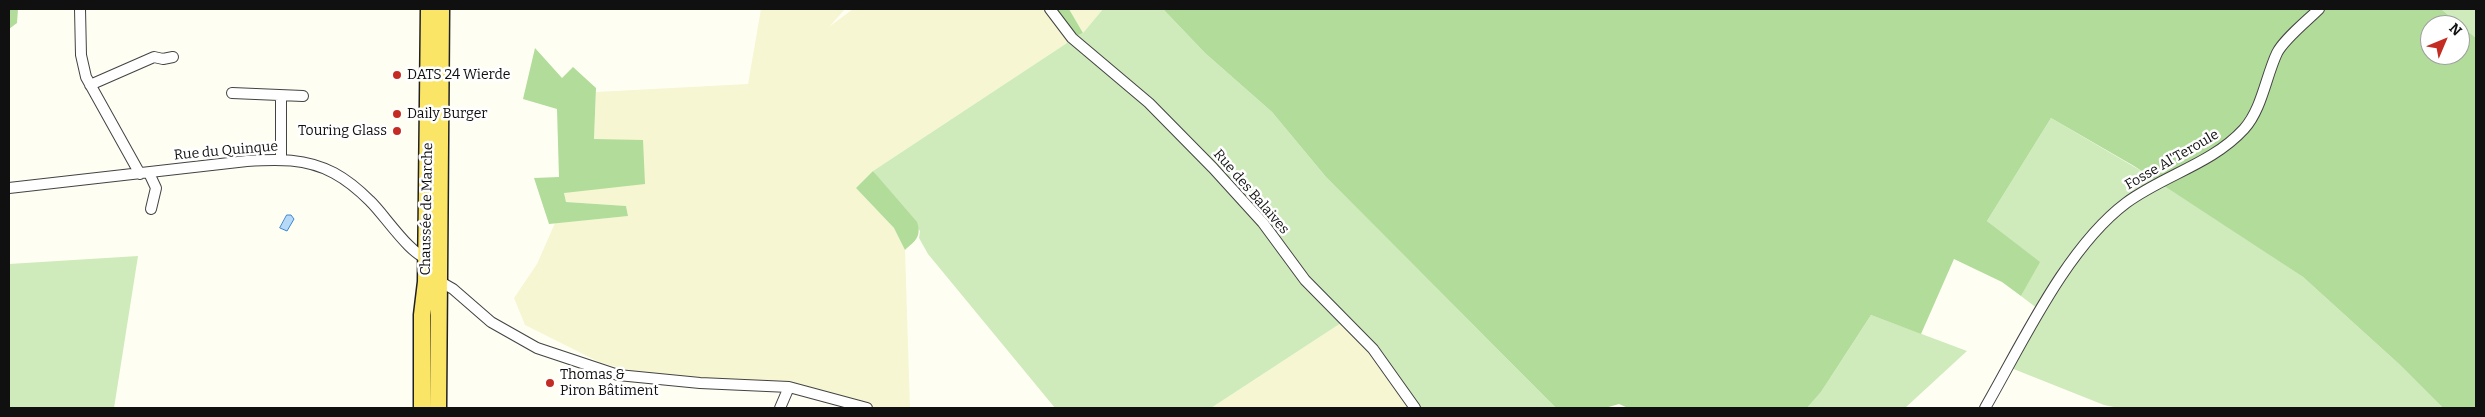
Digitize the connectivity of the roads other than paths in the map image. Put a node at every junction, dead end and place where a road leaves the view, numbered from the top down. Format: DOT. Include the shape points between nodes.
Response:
graph roads {
  1 [pos="80,9"];
  2 [pos="430,9"];
  3 [pos="441,9"];
  4 [pos="1050,9"];
  5 [pos="2319,9"];
  6 [pos="172,57"];
  7 [pos="90,85"];
  8 [pos="232,94"];
  9 [pos="281,96"];
  10 [pos="303,96"];
  11 [pos="281,158"];
  12 [pos="144,173"];
  13 [pos="9,188"];
  14 [pos="151,209"];
  15 [pos="432,259"];
  16 [pos="432,281"];
  17 [pos="789,387"];
  18 [pos="422,408"];
  19 [pos="438,408"];
  20 [pos="780,408"];
  21 [pos="867,408"];
  22 [pos="1416,408"];
  23 [pos="1985,408"];
  1 -- 7 [label="street" via="81,55"];
  2 -- 15 [label="main road, Chaussée de Marche"];
  3 -- 15 [label="main road, Chaussée de Marche"];
  4 -- 22 [label="street, Rue des Balaives" via="1072,38 1149,103 1214,168 1263,223 1305,280 1372,349"];
  5 -- 23 [label="street, Fosse Al'Teroule" via="2278,50 2246,127 2212,156 2170,176 2126,203 2088,241 2068,266"];
  6 -- 7 [label="street" via="154,57"];
  7 -- 12 [label="street"];
  8 -- 9 [label="street"];
  9 -- 10 [label="street"];
  9 -- 11 [label="street"];
  11 -- 12 [label="street, Rue du Quinque"];
  11 -- 15 [label="street, Rue du Quinque" via="306,162 344,179 371,201 416,253"];
  12 -- 13 [label="street, Rue du Quinque"];
  12 -- 14 [label="street" via="156,188"];
  15 -- 16 [label="main road, Chaussée de Marche"];
  16 -- 17 [label="street" via="453,289 491,322 537,348 618,375"];
  16 -- 18 [label="main road, Chaussée de Marche" via="422,316"];
  16 -- 19 [label="main road, Chaussée de Marche"];
  17 -- 20 [label="street"];
  17 -- 21 [label="street"];
}
